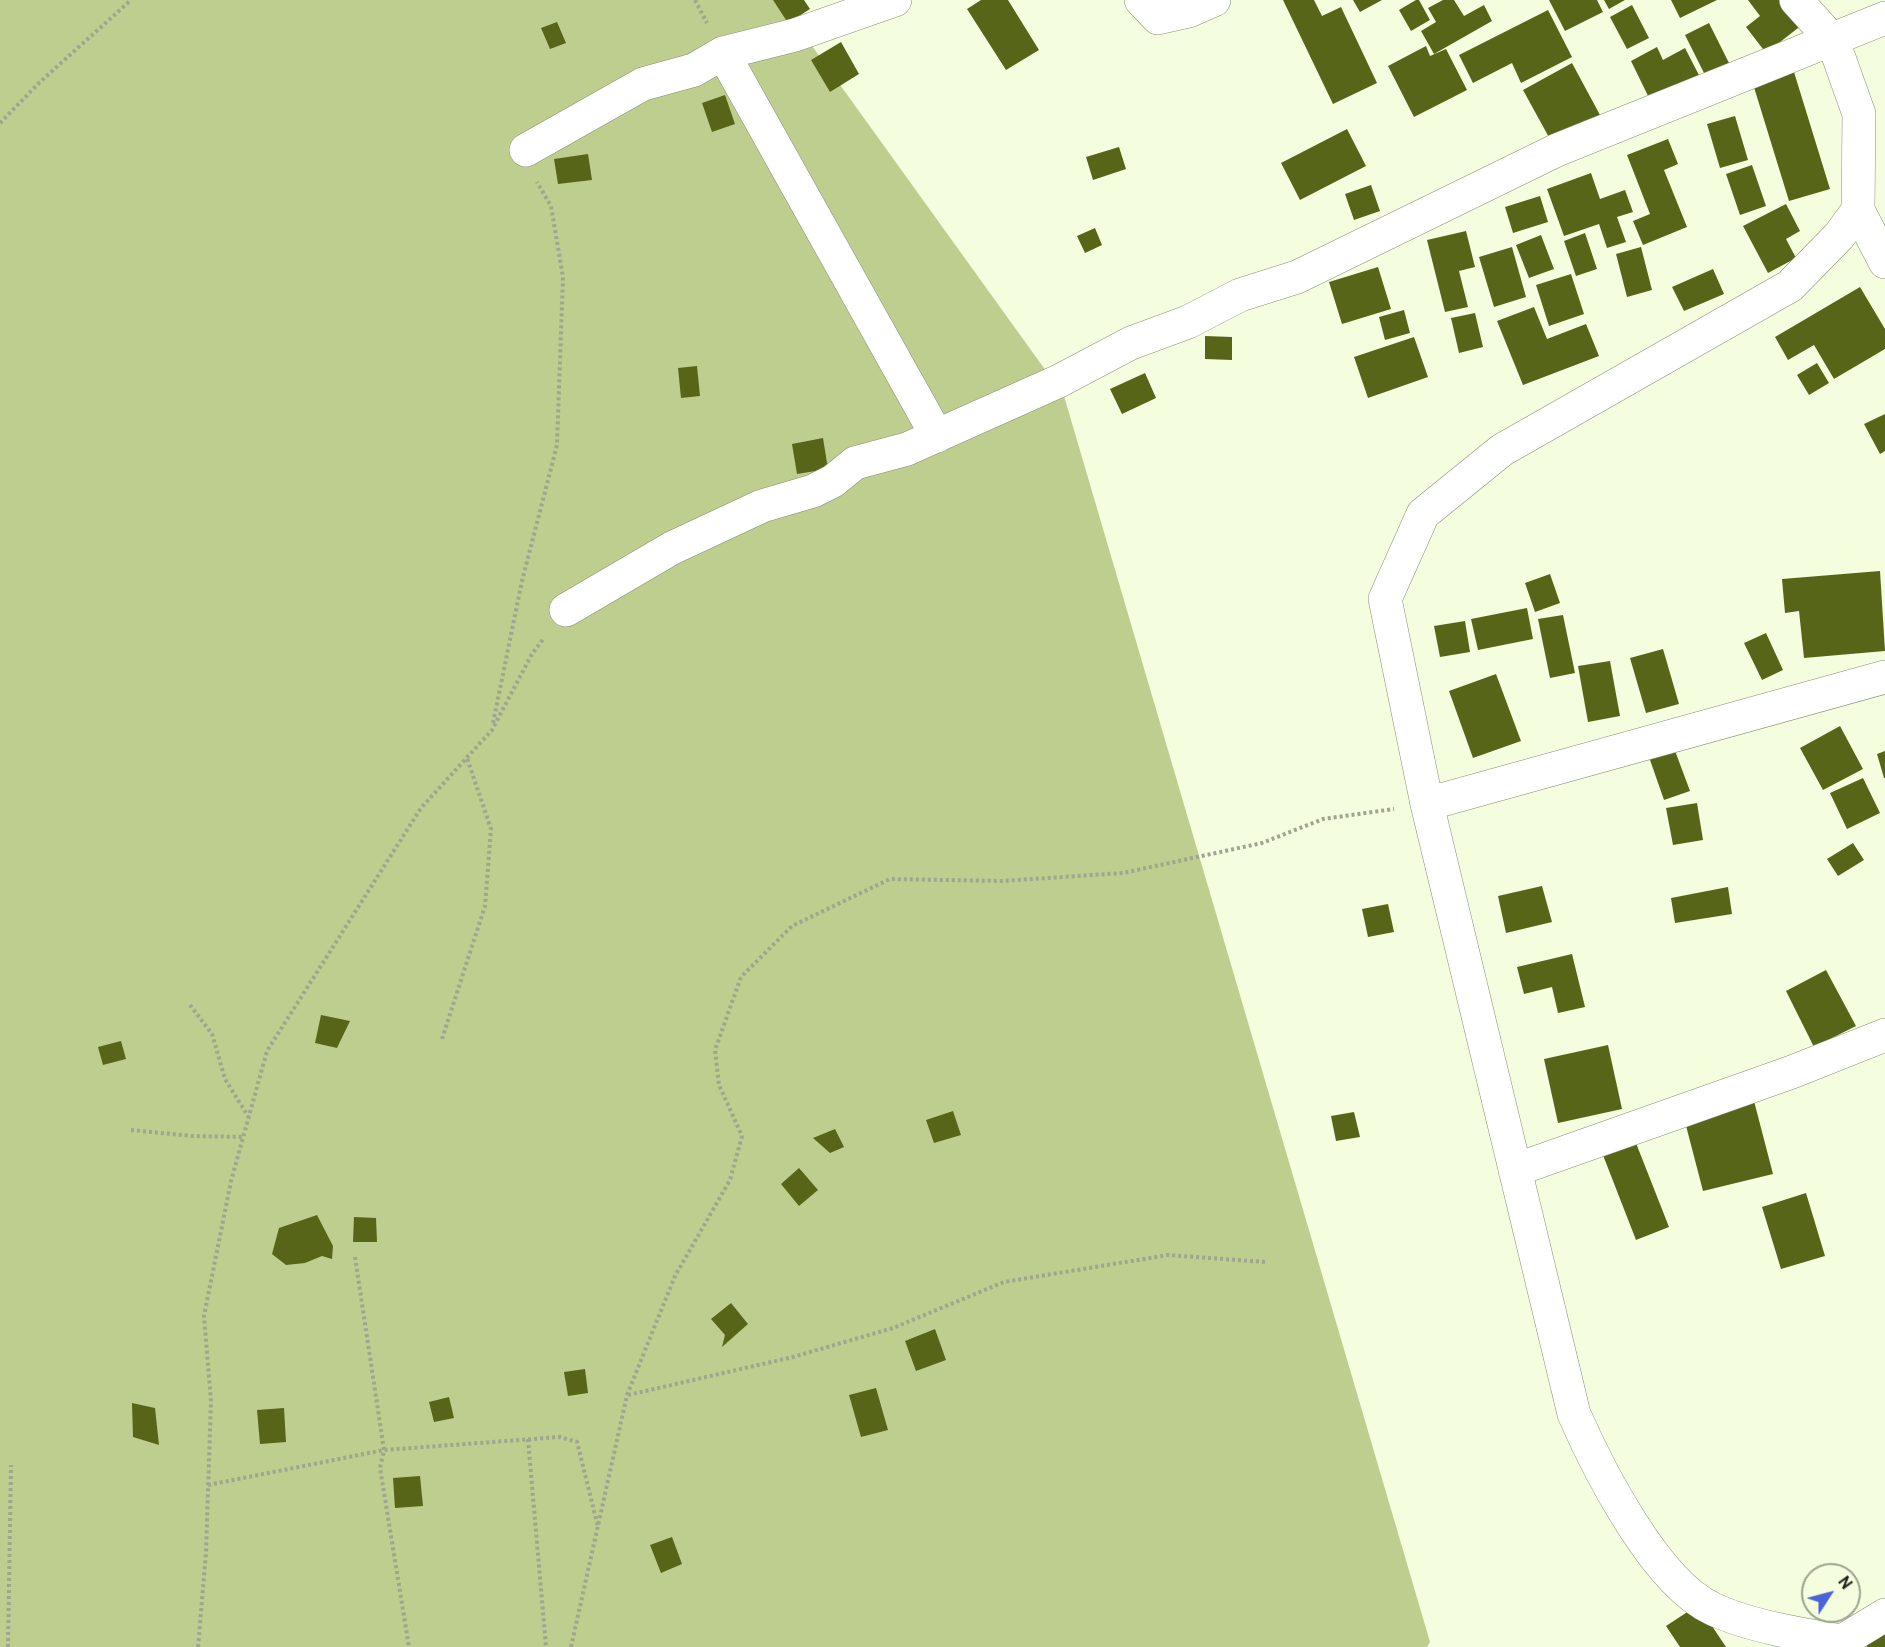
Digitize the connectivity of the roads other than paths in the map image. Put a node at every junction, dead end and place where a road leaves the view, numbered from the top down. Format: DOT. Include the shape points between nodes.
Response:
graph roads {
  1 [pos="895,0"];
  2 [pos="1141,0"];
  3 [pos="1214,0"];
  4 [pos="1796,0"];
  5 [pos="1885,18"];
  6 [pos="1833,41"];
  7 [pos="723,53"];
  8 [pos="526,150"];
  9 [pos="1858,210"];
  10 [pos="1885,262"];
  11 [pos="937,436"];
  12 [pos="566,610"];
  13 [pos="1885,677"];
  14 [pos="1427,804"];
  15 [pos="1885,1035"];
  16 [pos="1515,1170"];
  17 [pos="1885,1615"];
  18 [pos="1841,1645"];
  1 -- 7 [label="street" via="795,35"];
  2 -- 3 [label="street" via="1158,18"];
  4 -- 6 [label="street"];
  5 -- 6 [label="street"];
  6 -- 9 [label="street" via="1859,114"];
  6 -- 11 [label="street" via="1557,150 1297,277 1240,295 1188,322 1131,343 1059,381"];
  7 -- 8 [label="street" via="694,70 643,84"];
  7 -- 11 [label="street"];
  9 -- 10 [label="street"];
  9 -- 14 [label="street" via="1839,236 1790,286 1502,450 1423,514 1385,599"];
  11 -- 12 [label="street" via="855,463 813,491 762,506 672,548"];
  13 -- 14 [label="street"];
  14 -- 16 [label="street"];
  15 -- 16 [label="street"];
  16 -- 18 [label="street" via="1574,1414 1609,1483 1671,1577 1712,1609"];
  17 -- 18 [label="street"];
}
